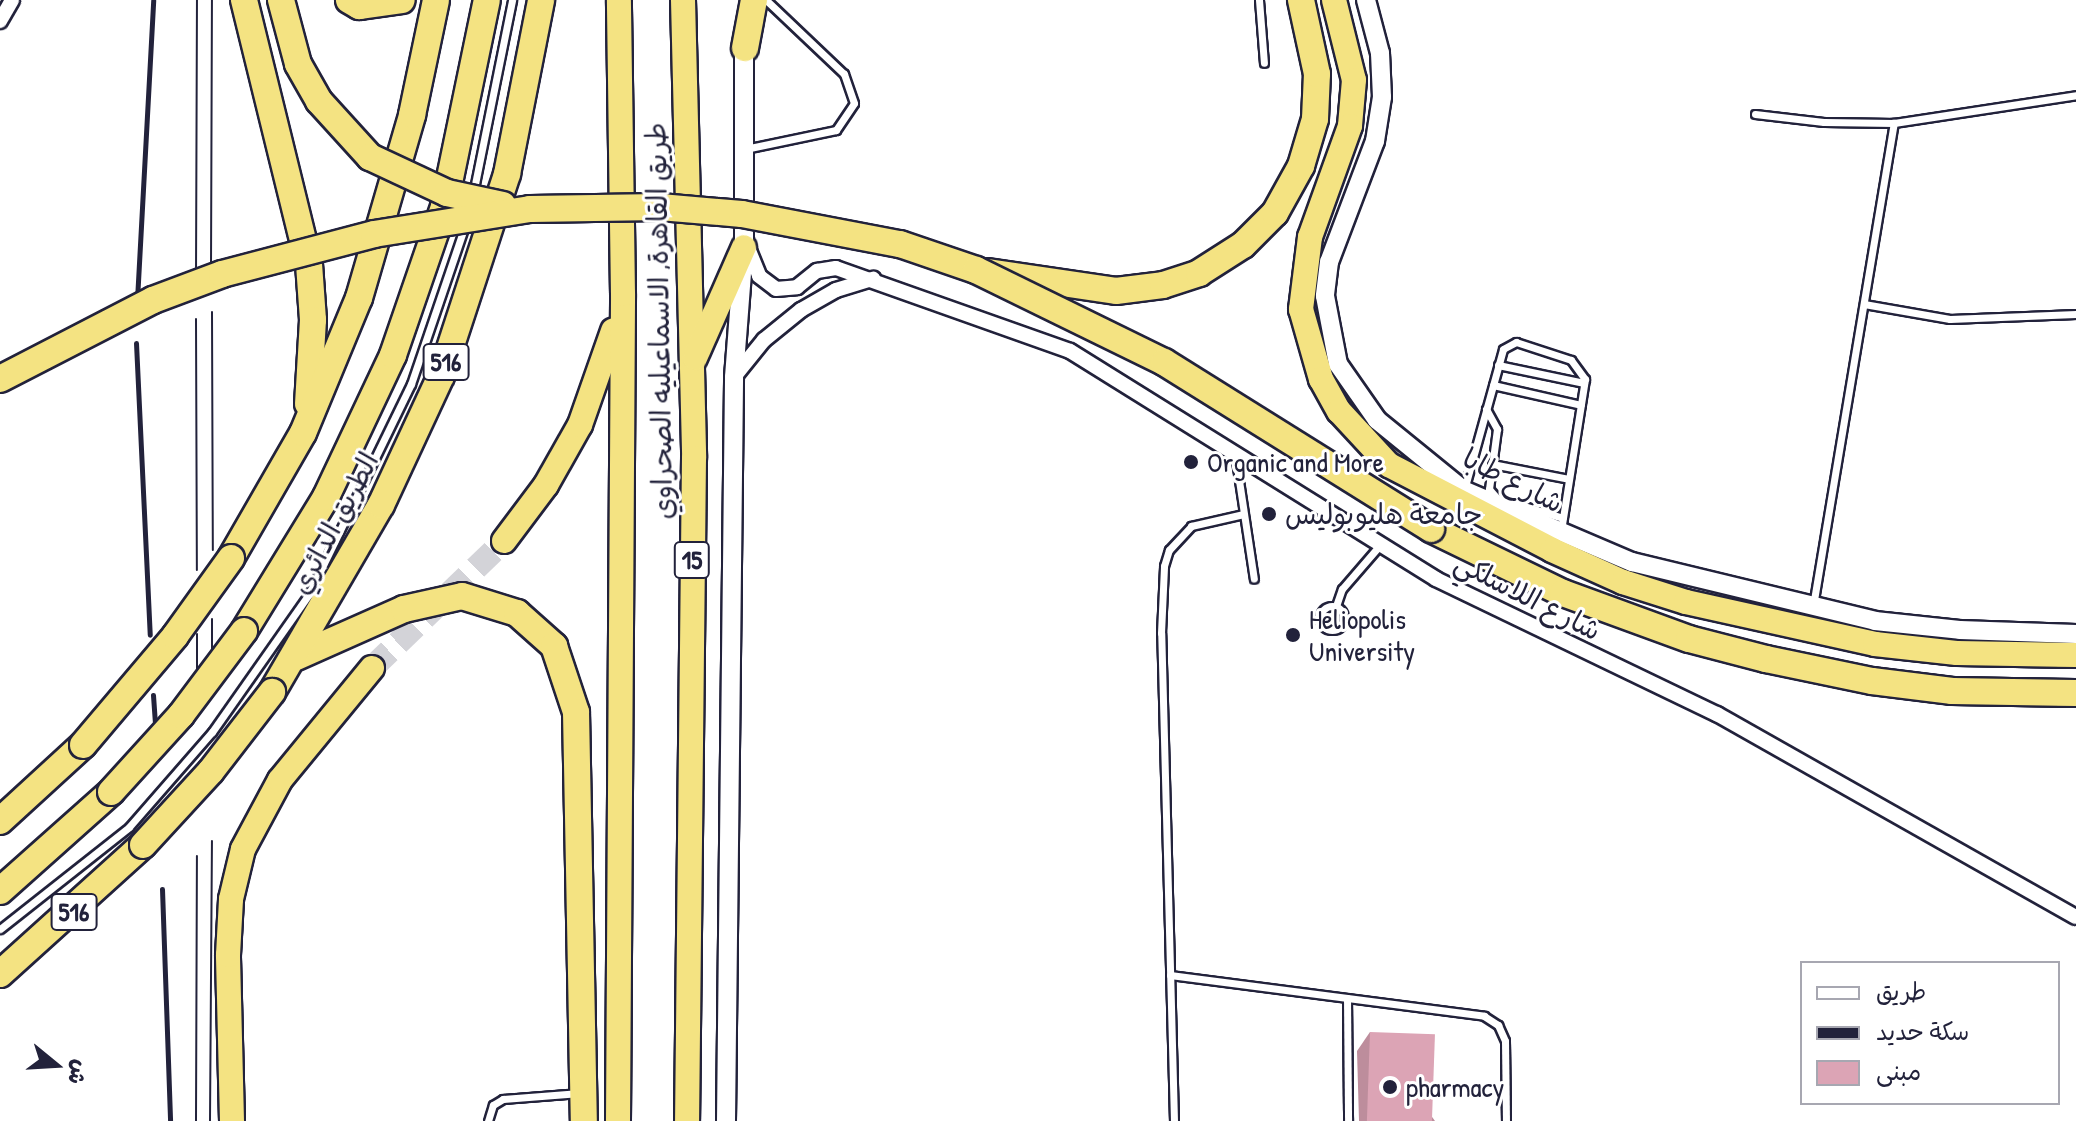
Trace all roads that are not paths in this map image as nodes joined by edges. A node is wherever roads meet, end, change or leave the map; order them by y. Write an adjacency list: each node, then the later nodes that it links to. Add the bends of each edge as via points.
1 (12, 0): 19 (street)
2 (244, 0): 41 (highway, via 309,264 312,363)
3 (281, 0): 26 (highway, bridge, via 305,76 319,101 370,157 447,193)
4 (349, 0): 5 (highway, via 359,6)
5 (402, 0)
6 (436, 0): 41 (highway, via 412,115 359,298)
7 (487, 0): 60 (highway, الطريق الدائري / 516, bridge, via 444,207 393,355 326,497 244,631 181,715 111,792)
8 (512, 0): 62 (lane, via 489,136 452,273 411,384 309,594 212,732 129,827)
9 (541, 0): 56 (highway, الطريق الدائري / 516, via 507,174 466,310 413,442)
10 (619, 0): 30 (highway, طريق القاهرة, الاسماعيليه الصحراوي)
11 (683, 0): 33 (highway, طريق القاهرة, الاسماعيليه الصحراوي / 15)
12 (742, 0): 20 (street)
13 (754, 0): 20 (highway)
14 (766, 0): 25 (lane, via 844,74 854,103 836,130)
15 (1259, 0): 21 (lane)
16 (1301, 0): 28 (highway, via 1317,74 1315,119 1301,166 1275,213 1243,245 1199,273 1163,285 1116,291)
17 (1334, 0): 50 (highway, via 1354,80 1350,126 1303,271 1301,309 1321,379 1339,411 1389,465 1477,514)
18 (1366, 0): 45 (street, شارع طابا, via 1380,53 1382,97 1375,141 1329,262 1328,331 1355,394 1377,420)
19 (0, 21)
20 (745, 48): 25 (street)
21 (1264, 63)
22 (2076, 95): 24 (lane)
23 (1755, 114): 24 (lane)
24 (1894, 123): 31 (lane)
25 (745, 149): 27 (street)
26 (530, 209): 28 (highway, bridge, via 660,207 742,214 900,244); 36 (highway, bridge, via 374,234 222,274 85,331)
27 (744, 242): 29 (street, شارع اللاسلكي, via 759,276 776,289 797,287 826,268); 33 (highway); 35 (street)
28 (976, 270): 58 (highway, bridge, via 1164,362 1431,529 1587,602 1689,639 1872,681 1952,691)
29 (874, 279): 35 (street, via 836,290 801,310 764,340); 42 (street, شارع اللاسلكي, via 1070,351)
30 (623, 294): 48 (highway, via 606,361 580,425 546,485); 70 (highway, طريق القاهرة, الاسماعيليه الصحراوي)
31 (1864, 304): 32 (lane, via 1950,319); 53 (lane)
32 (2076, 314)
33 (692, 364): 71 (highway, طريق القاهرة, الاسماعيليه الصحراوي / 15)
34 (1498, 365): 37 (lane); 37 (lane, via 1503,349 1516,342 1571,360 1581,369); 38 (lane)
35 (734, 377): 72 (street)
36 (0, 379)
37 (1584, 383): 39 (lane)
38 (1493, 385): 39 (lane); 40 (lane)
39 (1581, 405): 44 (lane)
40 (1486, 409): 43 (lane, via 1497,429); 45 (lane)
41 (303, 433): 59 (highway, bridge, via 231,558 175,636 83,745)
42 (1234, 450): 46 (lane); 49 (street, شارع اللاسلكي)
43 (1492, 464): 44 (lane); 47 (lane, via 1493,496)
44 (1569, 479): 47 (lane)
45 (1463, 490): 47 (street, شارع طابا)
46 (1244, 514): 51 (lane); 64 (lane, via 1191,526 1174,543 1164,566)
47 (1561, 527): 50 (street, شارع طابا)
48 (504, 541)
49 (1380, 545): 52 (lane, via 1342,589); 61 (street, شارع اللاسلكي, via 1494,611 1717,714)
50 (1628, 572): 53 (street, شارع طابا); 55 (highway, via 1686,602 1875,644 1957,653)
51 (1254, 579)
52 (1336, 606)
53 (1813, 609): 54 (street, شارع طابا, via 1960,630)
54 (2076, 634)
55 (2076, 655)
56 (296, 657): 63 (highway, الطريق الدائري / 516, bridge, via 211,771 143,845); 66 (highway, via 404,609 462,596 517,613 554,646 576,712)
57 (372, 668): 67 (highway, via 280,780 248,836 231,899)
58 (2076, 693)
59 (0, 821)
60 (0, 891)
61 (2076, 917)
62 (0, 929)
63 (0, 974)
64 (1170, 975): 65 (lane); 73 (lane)
65 (1347, 998): 74 (lane); 75 (lane, via 1491,1020 1505,1041)
66 (582, 1092): 68 (lane, via 503,1099 493,1105); 69 (highway)
67 (232, 1121)
68 (488, 1121)
69 (584, 1121)
70 (618, 1121)
71 (687, 1121)
72 (726, 1121)
73 (1174, 1121)
74 (1348, 1121)
75 (1506, 1121)

